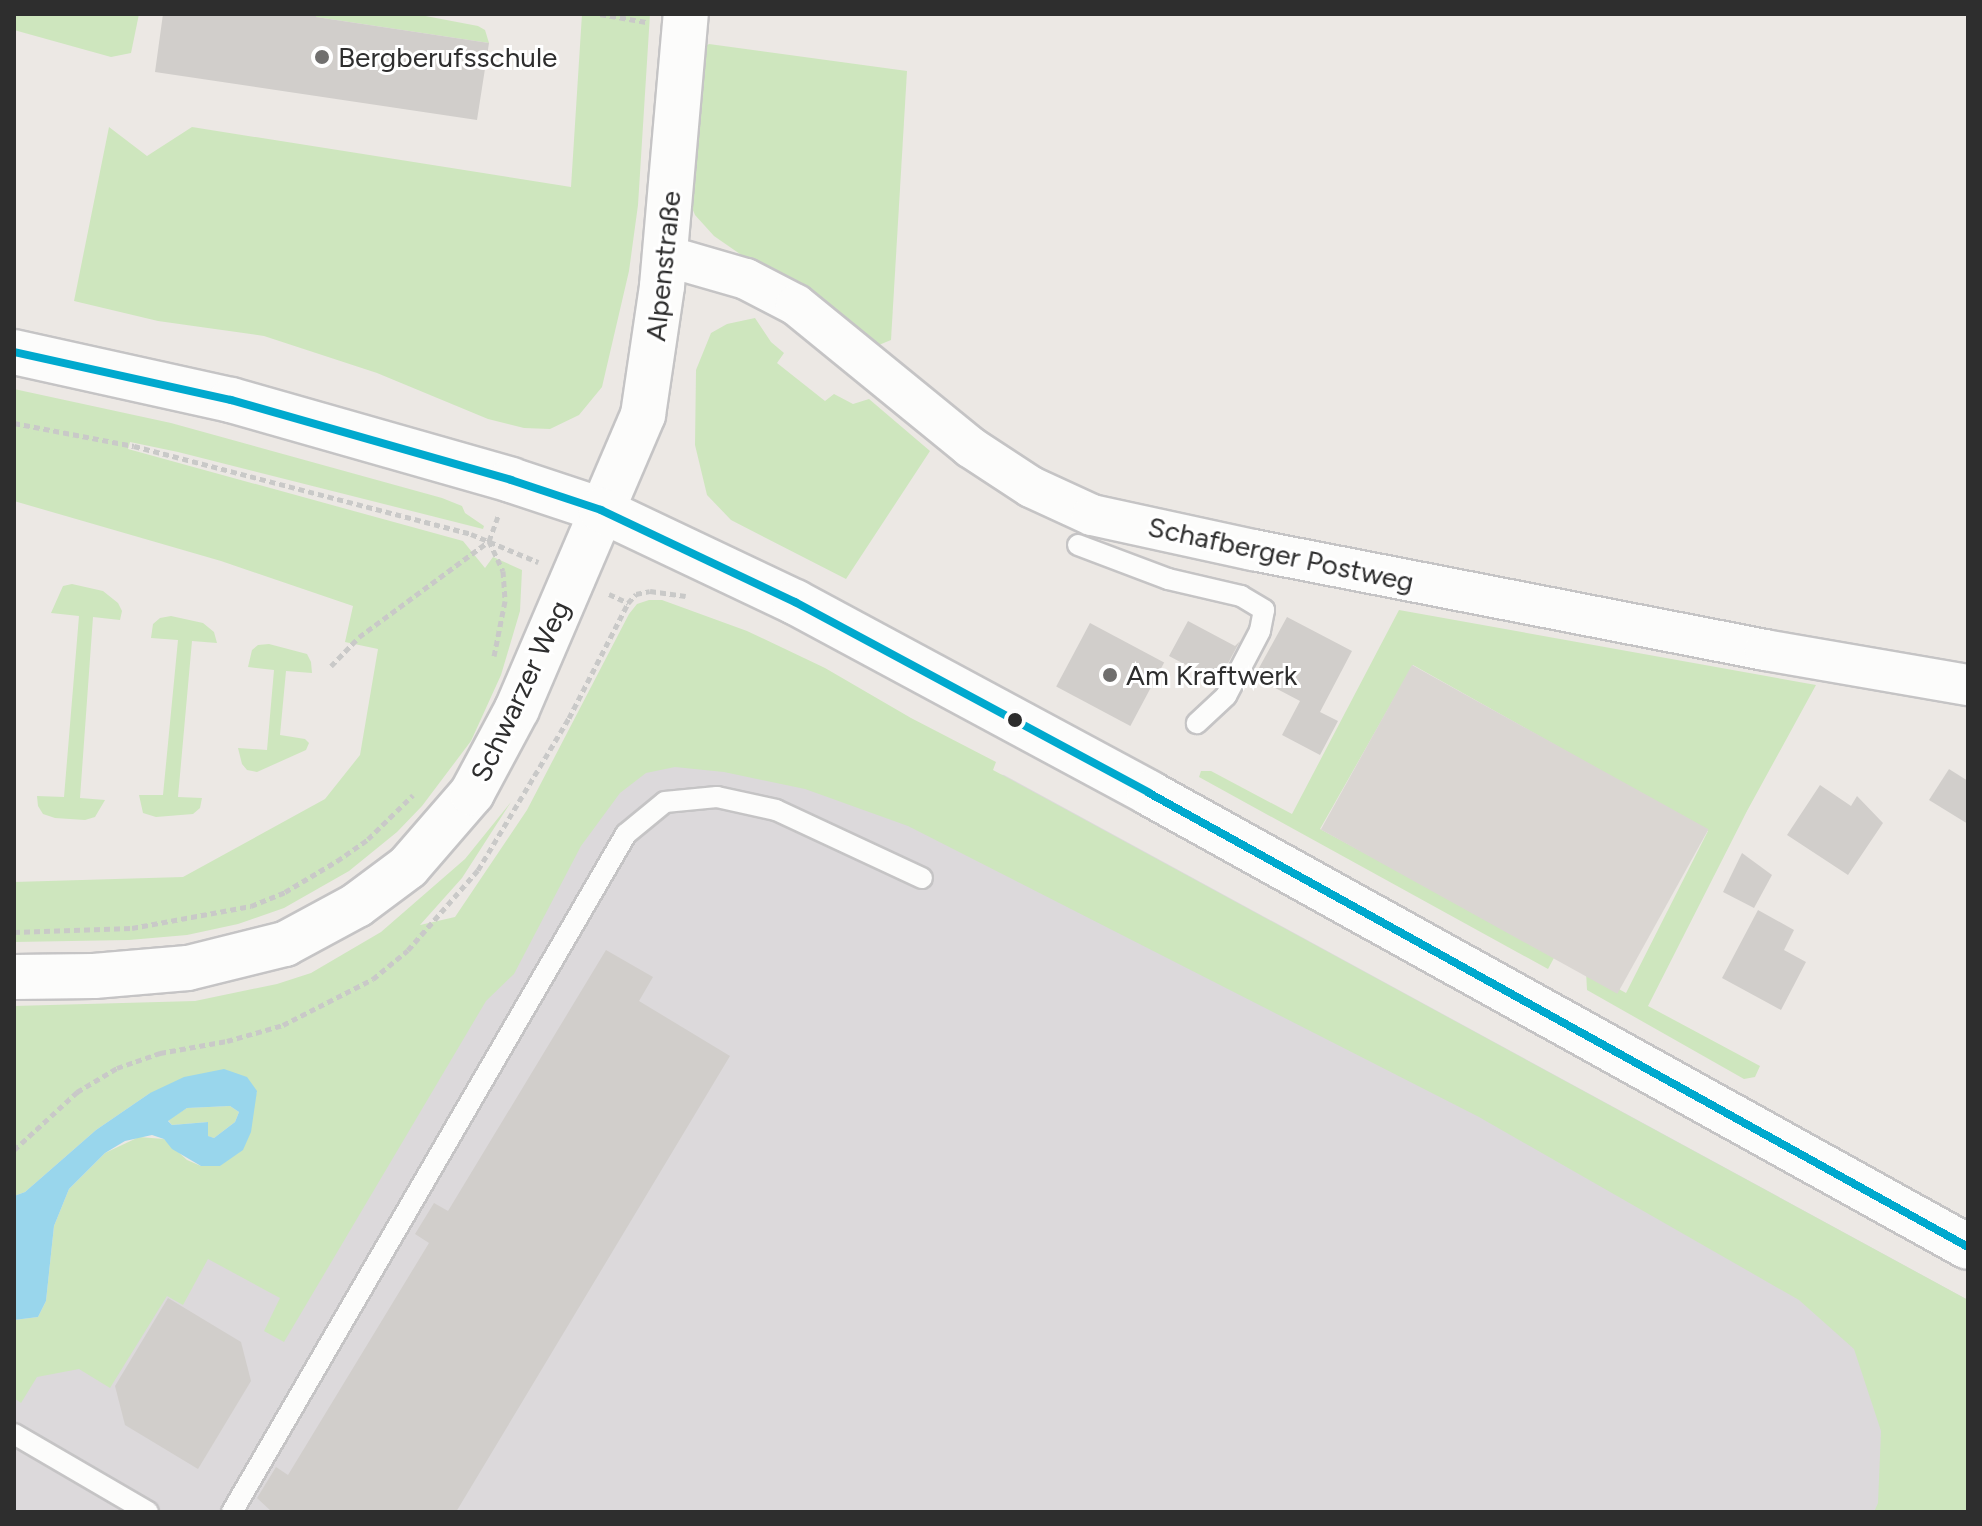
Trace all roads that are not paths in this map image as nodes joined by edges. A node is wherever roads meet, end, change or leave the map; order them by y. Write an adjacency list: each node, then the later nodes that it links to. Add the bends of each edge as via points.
1 (686, 14): 2 (main road, Alpenstraße)
2 (663, 255): 4 (main road, Alpenstraße, via 643,415); 6 (street, Schafberger Postweg, via 746,279 796,305 970,447 1031,487 1092,515 1268,554)
3 (14, 352): 4 (main road, via 231,400)
4 (601, 510): 9 (main road, Schwarzer Weg, via 517,709 472,793 408,867 357,905 285,944 188,968); 10 (main road, via 795,602)
5 (1078, 545): 7 (lane, via 1168,579 1241,596 1264,610 1260,631 1226,696)
6 (1968, 685)
7 (1197, 723)
8 (922, 878): 13 (lane, via 776,810 717,797 665,802 626,834)
9 (14, 977)
10 (1968, 1247)
11 (14, 1434): 12 (lane)
12 (148, 1512)
13 (232, 1512)

